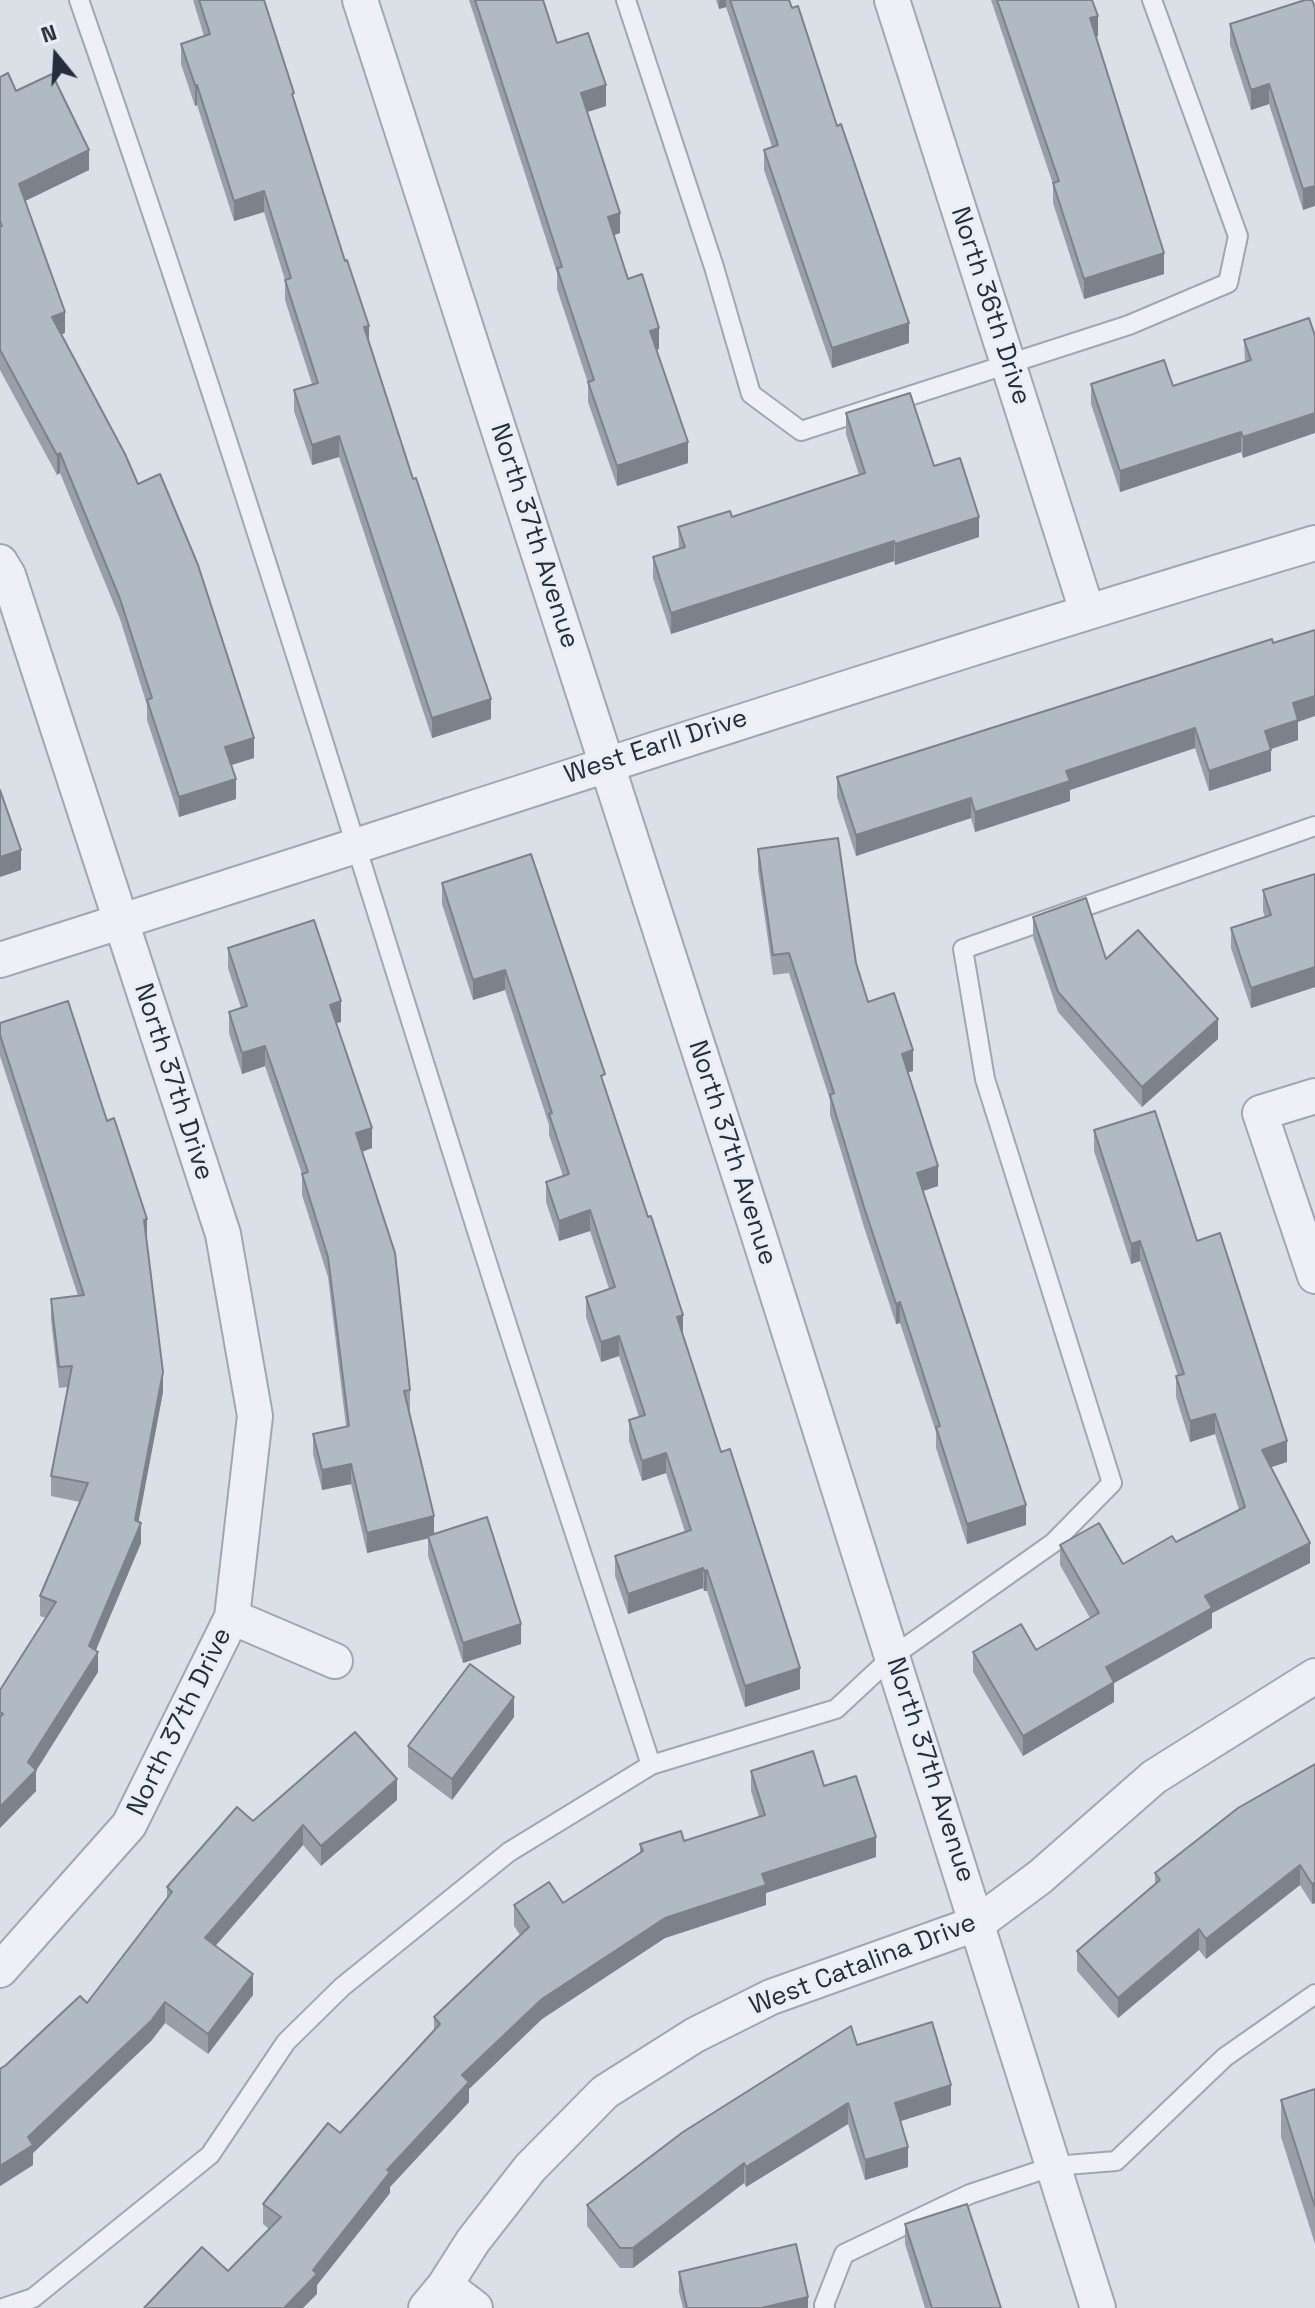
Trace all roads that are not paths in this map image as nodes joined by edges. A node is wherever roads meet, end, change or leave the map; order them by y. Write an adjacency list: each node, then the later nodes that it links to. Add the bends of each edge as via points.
1 (79, 0): 12 (lane, via 205,369)
2 (360, 0): 10 (street, North 37th Avenue)
3 (626, 0): 6 (lane, via 751,394 801,431)
4 (892, 0): 6 (street, North 36th Drive)
5 (1152, 0): 6 (lane, via 1238,236 1228,283 1129,325)
6 (1009, 365): 9 (street, North 36th Drive)
7 (1315, 543): 9 (street, West Earll Drive)
8 (0, 562): 13 (street, North 37th Drive)
9 (1087, 611): 10 (street, West Earll Drive)
10 (608, 763): 12 (street, West Earll Drive); 18 (street, North 37th Avenue)
11 (1315, 826): 18 (lane, via 963,949 985,1079 1112,1483 1053,1543)
12 (357, 845): 13 (street, West Earll Drive); 21 (lane)
13 (121, 921): 14 (street, West Earll Drive); 17 (street, North 37th Drive, via 223,1234 255,1416)
14 (0, 960)
15 (1315, 1096): 16 (street, via 1260,1113)
16 (1315, 1276)
17 (232, 1617): 19 (street, North 37th Drive); 23 (street, North 37th Drive, via 129,1825)
18 (893, 1656): 21 (lane, via 836,1709); 22 (street, North 37th Avenue)
19 (335, 1661)
20 (1315, 1676): 22 (street, West Catalina Drive, via 1154,1777 1040,1877)
21 (651, 1765): 27 (lane, via 509,1852 342,1987 286,2042 210,2155 33,2298)
22 (978, 1923): 25 (street, North 37th Avenue); 26 (street, West Catalina Drive, via 771,1997 695,2035 605,2092 530,2168)
23 (0, 1970)
24 (1315, 1994): 25 (lane, via 1225,2057 1116,2161)
25 (1054, 2166): 29 (lane, via 970,2194 844,2254); 30 (street, North 37th Avenue)
26 (435, 2297): 28 (street, West Catalina Drive)
27 (3, 2308)
28 (475, 2308)
29 (825, 2308)
30 (1098, 2308)

